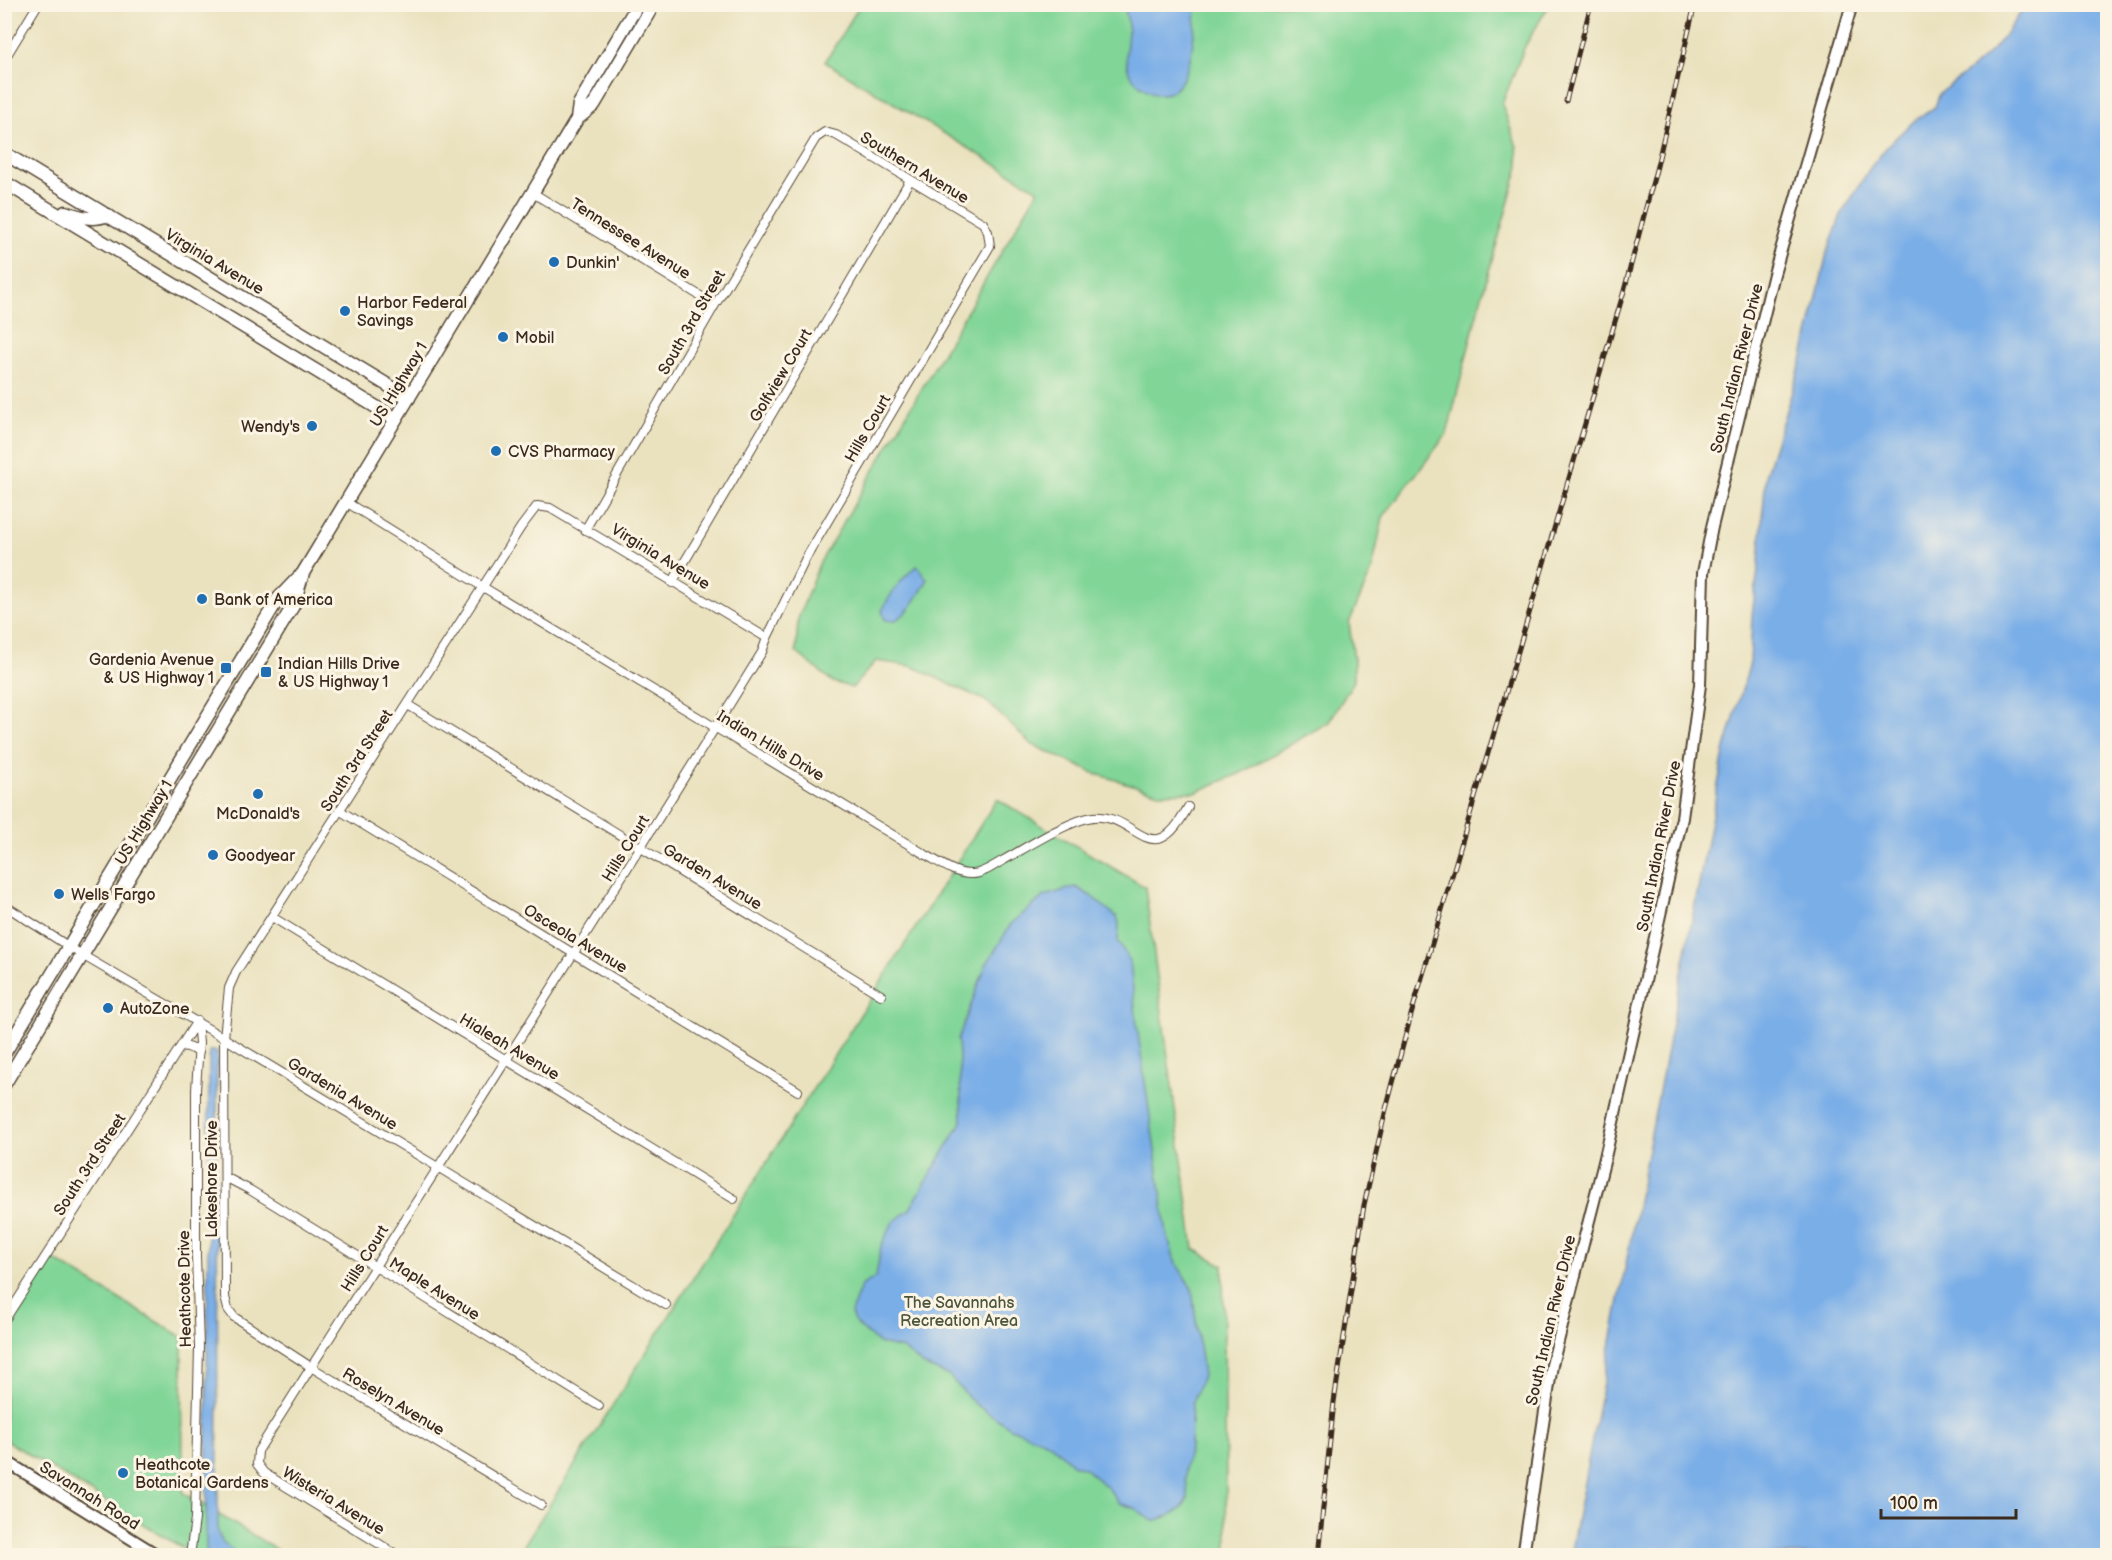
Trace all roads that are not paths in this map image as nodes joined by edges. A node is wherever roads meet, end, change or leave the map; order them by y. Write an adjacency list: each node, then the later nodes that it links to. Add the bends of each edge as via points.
1 (38, 4): 5 (street)
2 (638, 4): 6 (main road, US Highway 1, via 579,104)
3 (654, 4): 6 (main road, US Highway 1, via 594,105)
4 (1852, 4): 63 (main road, South Indian River Drive, via 1774,274 1712,527 1703,573 1700,685 1682,818 1604,1162 1552,1365)
5 (4, 60)
6 (577, 119): 11 (main road, US Highway 1)
7 (825, 132): 9 (street, Southern Avenue); 15 (street, South 3rd Street, via 816,138)
8 (4, 153): 13 (main road, Virginia Avenue)
9 (910, 180): 14 (street, Southern Avenue, via 983,223); 22 (street, Golfview Court)
10 (4, 182): 12 (main road)
11 (533, 193): 15 (street, Tennessee Avenue); 16 (main road, US Highway 1)
12 (49, 208): 13 (main road, via 85,218); 17 (main road)
13 (108, 215): 16 (main road, Virginia Avenue)
14 (988, 232): 24 (street, Hills Court, via 990,246 807,558)
15 (716, 305): 20 (street, South 3rd Street)
16 (409, 398): 17 (main road, US Highway 1)
17 (396, 419): 18 (main road, US Highway 1)
18 (346, 502): 21 (main road, US Highway 1); 23 (street, Indian Hills Drive)
19 (537, 506): 20 (street, Virginia Avenue, via 550,508); 23 (street, South 3rd Street)
20 (585, 530): 22 (street, Virginia Avenue)
21 (303, 573): 27 (main road, US Highway 1, via 278,599); 28 (main road, US Highway 1, via 293,606)
22 (672, 583): 24 (street, Virginia Avenue)
23 (483, 587): 25 (street, South 3rd Street); 26 (street, Indian Hills Drive)
24 (767, 638): 26 (street, Hills Court)
25 (408, 705): 31 (street, South 3rd Street); 33 (street, Garden Avenue)
26 (715, 727): 30 (street, Indian Hills Drive, via 960,872 973,874 987,869 1065,827 1094,817 1112,820 1149,840 1161,838 1173,831); 33 (street, Hills Court)
27 (190, 745): 28 (main road); 29 (main road, US Highway 1)
28 (188, 779): 32 (main road, US Highway 1)
29 (168, 782): 32 (main road, via 172,793); 36 (main road, US Highway 1)
30 (1188, 807)
31 (339, 810): 35 (street, South 3rd Street); 37 (street, Osceola Avenue)
32 (169, 811): 38 (main road, US Highway 1)
33 (641, 848): 37 (street, Hills Court); 39 (street, Garden Avenue)
34 (4, 905): 36 (street, Gardenia Avenue)
35 (272, 917): 41 (street, South 3rd Street, via 229,988); 45 (street, Hialeah Avenue)
36 (70, 946): 38 (street, Gardenia Avenue); 44 (main road, US Highway 1)
37 (575, 953): 45 (street, Hills Court); 47 (street, Osceola Avenue)
38 (82, 955): 40 (street, Gardenia Avenue); 46 (main road, US Highway 1)
39 (881, 995)
40 (197, 1022): 41 (street, Gardenia Avenue); 42 (street, South 3rd Street); 43 (street, Heathcote Drive)
41 (224, 1038): 48 (street, Gardenia Avenue); 49 (street, Lakeshore Drive)
42 (181, 1046): 43 (street); 54 (street, South 3rd Street)
43 (199, 1052): 61 (street, Heathcote Drive, via 199,1347 195,1519)
44 (4, 1054)
45 (506, 1060): 48 (street, Hills Court); 50 (street, Hialeah Avenue)
46 (4, 1085)
47 (798, 1091)
48 (437, 1166): 51 (street, Hills Court); 52 (street, Gardenia Avenue)
49 (225, 1177): 51 (street, Maple Avenue); 53 (street, Lakeshore Drive, via 225,1298)
50 (734, 1199)
51 (374, 1266): 55 (street, Hills Court); 56 (street, Maple Avenue)
52 (666, 1305)
53 (234, 1317): 55 (street, Roselyn Avenue)
54 (4, 1321)
55 (311, 1367): 58 (street, Hills Court, via 258,1451); 59 (street, Roselyn Avenue)
56 (599, 1406)
57 (4, 1460): 60 (main road, Savannah Road)
58 (257, 1464): 62 (street, Wisteria Avenue, via 264,1473)
59 (541, 1505)
60 (159, 1556)
61 (190, 1556)
62 (399, 1556)
63 (1522, 1556)

